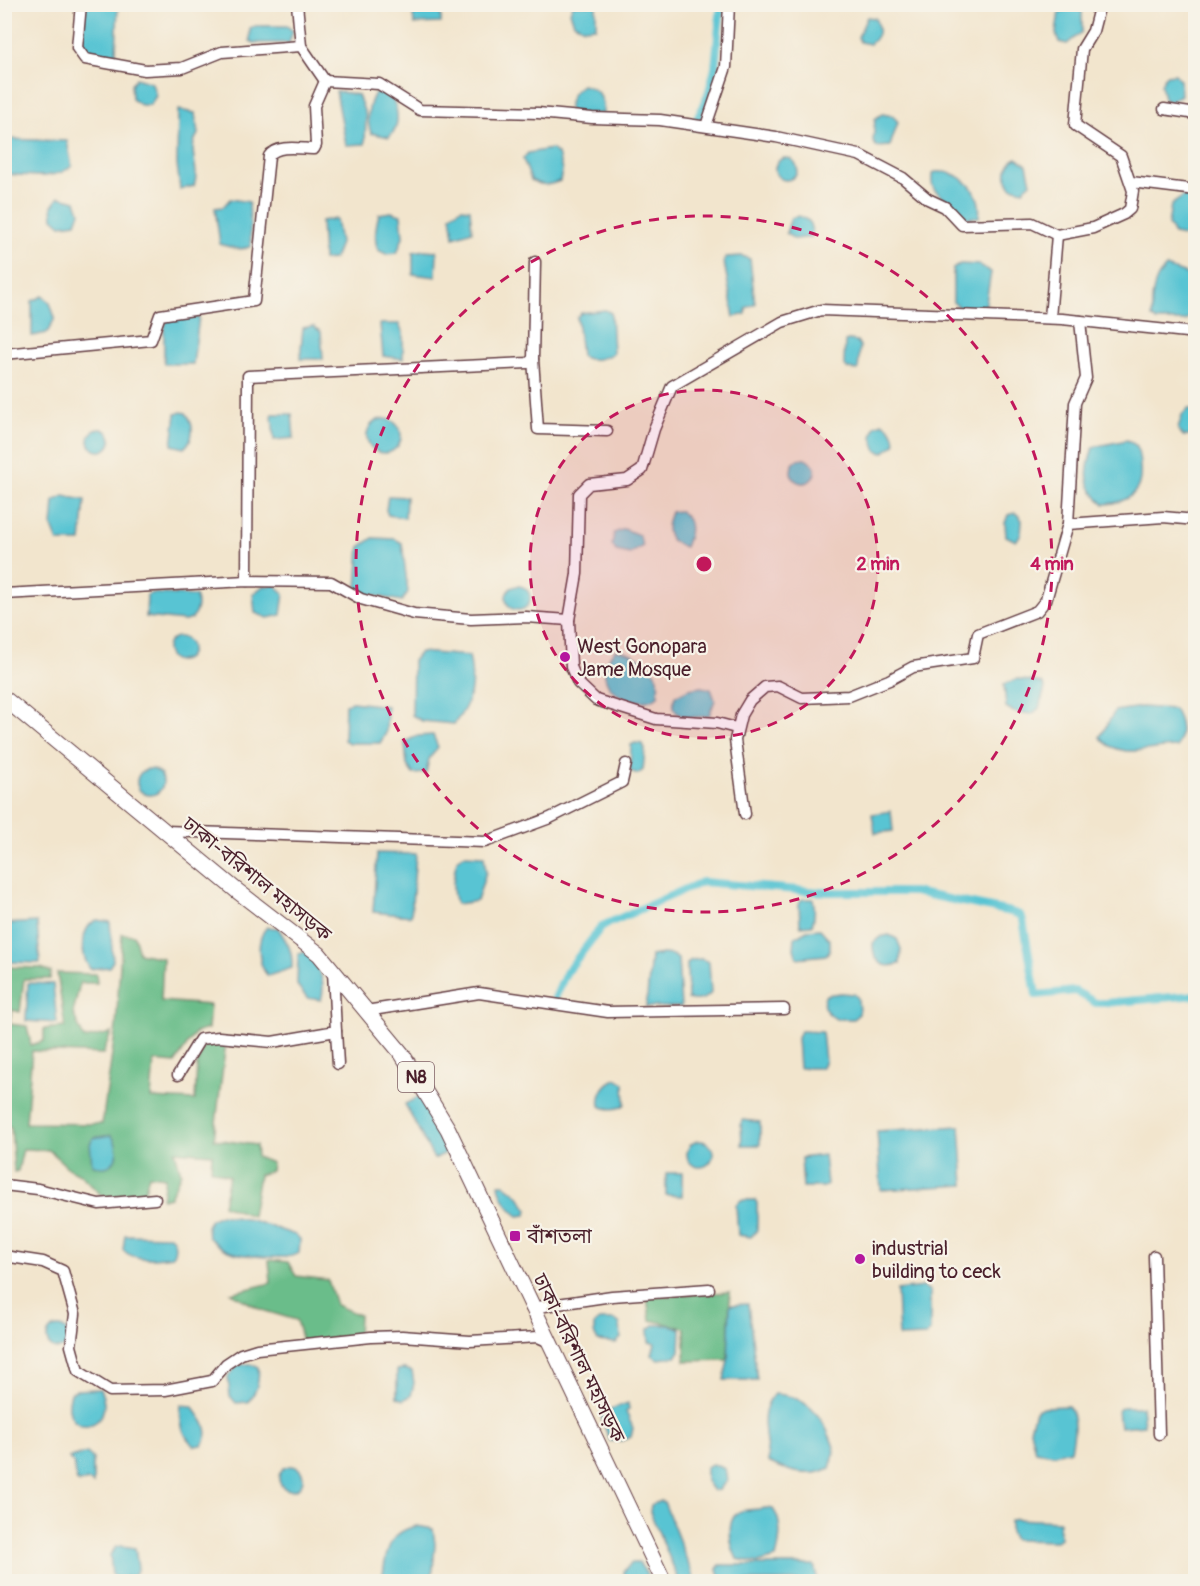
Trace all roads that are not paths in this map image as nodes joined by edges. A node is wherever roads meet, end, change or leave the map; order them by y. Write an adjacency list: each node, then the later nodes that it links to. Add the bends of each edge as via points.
1 (81, 4): 5 (street, via 77,48 85,59 101,63 146,70 182,68 222,52)
2 (297, 4): 5 (street)
3 (729, 4): 9 (street, via 726,67)
4 (1100, 4): 10 (street, via 1093,31 1082,49 1075,125 1121,156)
5 (302, 46): 6 (street)
6 (325, 81): 9 (street, via 379,84 420,110 538,112); 17 (street, via 315,106 314,149 280,149 269,156 254,301 160,315 151,340)
7 (1164, 109): 8 (street)
8 (1196, 114)
9 (706, 126): 12 (street, via 859,155 903,178 928,199 945,207 962,225 1032,223)
10 (1131, 182): 11 (street); 12 (street, via 1132,201 1124,214 1092,228)
11 (1196, 190)
12 (1057, 235): 14 (street)
13 (535, 262): 18 (street)
14 (1050, 318): 15 (street); 24 (street, via 821,310 782,322 696,370 672,386 642,470 627,480 589,484 579,494 577,574)
15 (1080, 321): 16 (street); 21 (street, via 1086,378 1075,403)
16 (1196, 333)
17 (4, 354)
18 (533, 358): 19 (street, via 538,429); 22 (street, via 521,364 248,376)
19 (607, 431)
20 (1196, 520): 21 (street, via 1163,518)
21 (1068, 524): 26 (street, via 1046,600 1037,610 978,634 973,658 913,667 849,696 802,698 771,686 750,700)
22 (247, 580): 23 (street); 24 (street, via 332,582 361,599 414,614)
23 (4, 594)
24 (569, 620): 26 (street, via 571,667 578,683 596,700 656,719)
25 (4, 698): 29 (highway, ঢাকা-বরিশাল মহাসড়ক / N8)
26 (736, 728): 28 (street)
27 (626, 765): 29 (street, via 622,782 550,818 485,842)
28 (744, 814)
29 (165, 831): 30 (highway, ঢাকা-বরিশাল মহাসড়ক / N8, via 319,954)
30 (331, 968): 32 (highway, ঢাকা-বরিশাল মহাসড়ক / N8); 33 (street)
31 (784, 1009): 32 (street, via 608,1012 479,993)
32 (366, 1011): 41 (highway, ঢাকা-বরিশাল মহাসড়ক / N8, via 402,1054 448,1129)
33 (336, 1031): 34 (street); 35 (street, via 272,1042 200,1039)
34 (338, 1064)
35 (178, 1075)
36 (4, 1185): 37 (street, via 99,1204)
37 (155, 1199)
38 (4, 1256): 42 (street, via 43,1262 63,1271 75,1314 71,1346 78,1371 110,1391 165,1390 212,1381 241,1354 300,1343 402,1336 470,1341 538,1337)
39 (1154, 1256): 43 (street)
40 (709, 1289): 41 (street, via 612,1296)
41 (531, 1308): 42 (highway, ঢাকা-বরিশাল মহাসড়ক / N8)
42 (547, 1341): 44 (highway, ঢাকা-বরিশাল মহাসড়ক / N8)
43 (1159, 1434)
44 (664, 1581)

